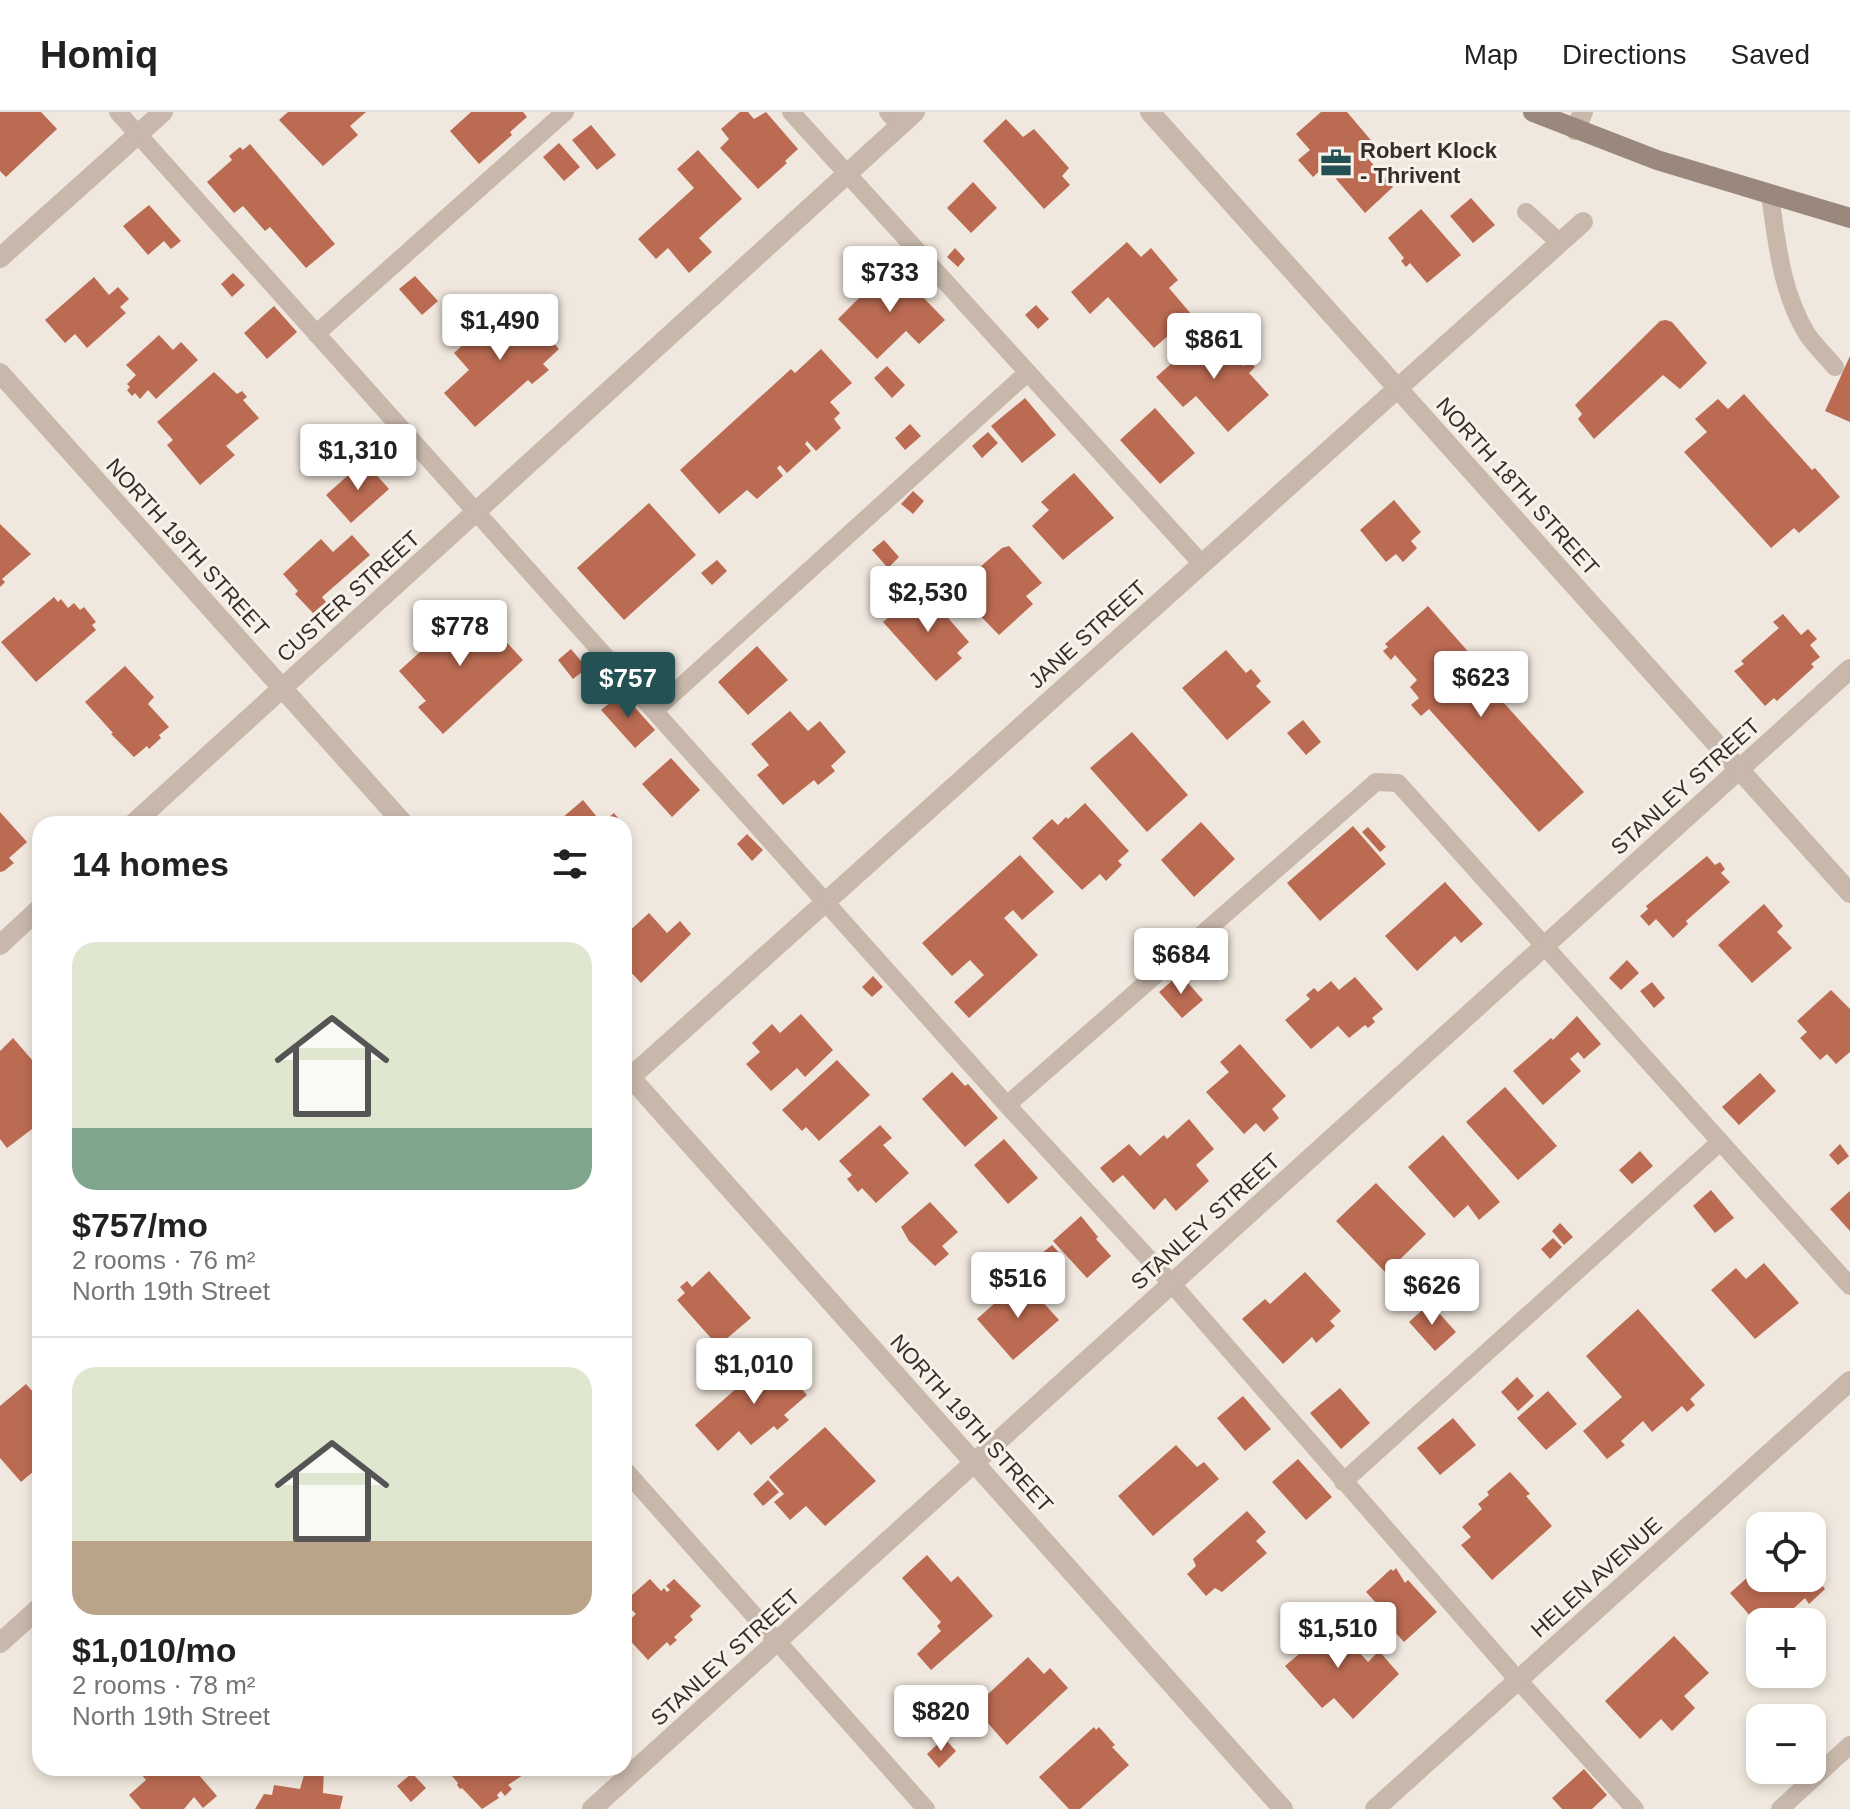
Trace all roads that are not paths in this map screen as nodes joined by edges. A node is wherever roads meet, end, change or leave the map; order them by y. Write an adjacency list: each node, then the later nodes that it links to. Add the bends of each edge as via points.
1 (118, 112): 9 (lane)
2 (163, 112): 9 (street)
3 (565, 112): 17 (lane)
4 (791, 112): 10 (lane)
5 (1150, 112): 21 (street, NORTH 18TH STREET)
6 (1533, 112): 8 (main road)
7 (901, 117): 10 (street, CUSTER STREET)
8 (1579, 121): 11 (main road, via 1657,160)
9 (138, 134): 16 (street); 17 (lane)
10 (846, 174): 20 (lane); 22 (street, CUSTER STREET)
11 (1770, 195): 13 (main road); 18 (lane, via 1789,296 1808,335)
12 (1526, 212): 15 (lane)
13 (1850, 218)
14 (1583, 222): 15 (street, JANE STREET)
15 (1560, 243): 21 (street, JANE STREET)
16 (0, 258)
17 (316, 334): 22 (lane)
18 (1835, 367)
19 (0, 373): 25 (street, NORTH 19TH STREET)
20 (1027, 373): 23 (lane); 26 (lane)
21 (1398, 388): 23 (street, JANE STREET); 27 (street, NORTH 18TH STREET)
22 (475, 512): 25 (street, CUSTER STREET); 26 (lane)
23 (1202, 564): 31 (street, JANE STREET)
24 (1850, 669): 27 (street, STANLEY STREET)
25 (282, 688): 28 (street, CUSTER STREET); 29 (street, NORTH 19TH STREET)
26 (654, 711): 31 (lane)
27 (1740, 769): 30 (street, NORTH 18TH STREET); 34 (street, STANLEY STREET)
28 (142, 816)
29 (397, 816)
30 (1850, 893)
31 (825, 902): 35 (street, JANE STREET); 37 (lane)
32 (32, 915): 33 (street)
33 (0, 945)
34 (1545, 946): 37 (lane, via 1398,783 1376,782); 38 (lane); 39 (street, STANLEY STREET)
35 (632, 1072)
36 (632, 1084): 42 (street, NORTH 19TH STREET)
37 (1007, 1105): 39 (lane)
38 (1720, 1142): 40 (lane); 44 (lane)
39 (1172, 1284): 42 (street, STANLEY STREET); 44 (lane)
40 (1850, 1286)
41 (1850, 1381): 48 (street, HELEN AVENUE)
42 (975, 1462): 46 (street, STANLEY STREET); 54 (street, NORTH 19TH STREET)
43 (632, 1478): 46 (lane)
44 (1343, 1482): 48 (lane)
45 (32, 1614): 47 (street)
46 (777, 1641): 50 (street, STANLEY STREET); 53 (lane)
47 (0, 1643)
48 (1518, 1680): 55 (street, HELEN AVENUE); 56 (lane)
49 (1850, 1745): 57 (lane)
50 (632, 1773)
51 (628, 1776): 52 (street, STANLEY STREET)
52 (592, 1809)
53 (926, 1809)
54 (1283, 1809)
55 (1375, 1809)
56 (1635, 1809)
57 (1780, 1809)

